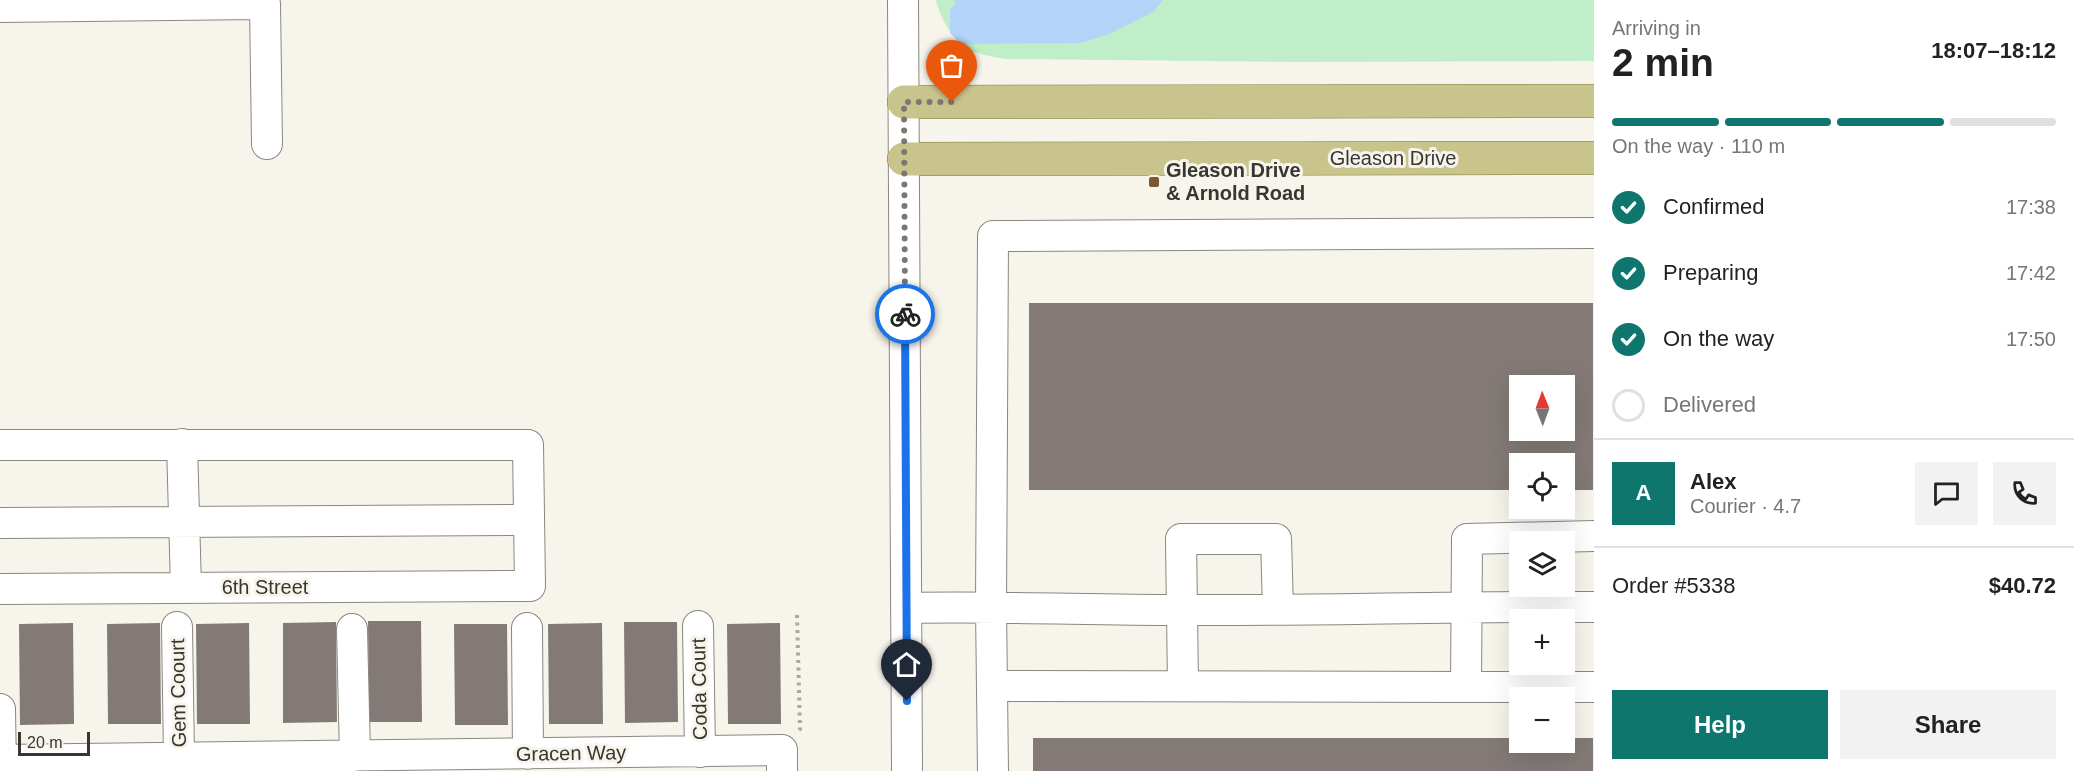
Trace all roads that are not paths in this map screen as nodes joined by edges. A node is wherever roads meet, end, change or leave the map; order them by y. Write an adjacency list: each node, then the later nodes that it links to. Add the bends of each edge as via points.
1 (903, 0): 4 (street)
2 (0, 7): 5 (street, via 265,4)
3 (1594, 101): 4 (main road)
4 (904, 102): 7 (street)
5 (267, 144)
6 (1594, 158): 7 (main road, Gleason Drive)
7 (904, 159): 20 (street)
8 (1594, 233): 18 (street, via 993,236)
9 (182, 444): 10 (street); 11 (street, via 528,446); 12 (street)
10 (0, 445)
11 (529, 520): 12 (street); 15 (street, 6th Street, via 530,586)
12 (184, 521): 13 (street); 15 (street)
13 (0, 523)
14 (1594, 536): 17 (street, via 1467,539)
15 (186, 588): 16 (street, 6th Street)
16 (0, 589)
17 (1466, 606): 19 (street); 21 (street); 29 (street)
18 (991, 607): 20 (street); 22 (street); 27 (street)
19 (1594, 607)
20 (906, 608): 42 (street)
21 (1278, 609): 22 (street); 22 (street, via 1276,539 1181,539)
22 (1181, 610): 28 (street)
23 (698, 626): 32 (street, Coda Court)
24 (177, 627): 34 (street, Gem Coourt)
25 (527, 628): 36 (street)
26 (352, 629): 33 (street)
27 (992, 686): 28 (street); 43 (street)
28 (1183, 686): 29 (street)
29 (1466, 687): 30 (street)
30 (1594, 687)
31 (0, 710): 35 (street)
32 (700, 752): 36 (street, Gracen Way); 37 (street, Gracen Way)
33 (355, 756): 38 (street, Gracen Way); 39 (street, Gracen Way)
34 (179, 758): 39 (street, Gracen Way); 40 (street, Gracen Way)
35 (0, 760): 40 (street, Gracen Way); 41 (street)
36 (536, 760): 38 (street, Gracen Way)
37 (782, 761)
38 (428, 763)
39 (280, 764)
40 (141, 765)
41 (0, 771)
42 (907, 771)
43 (993, 771)

